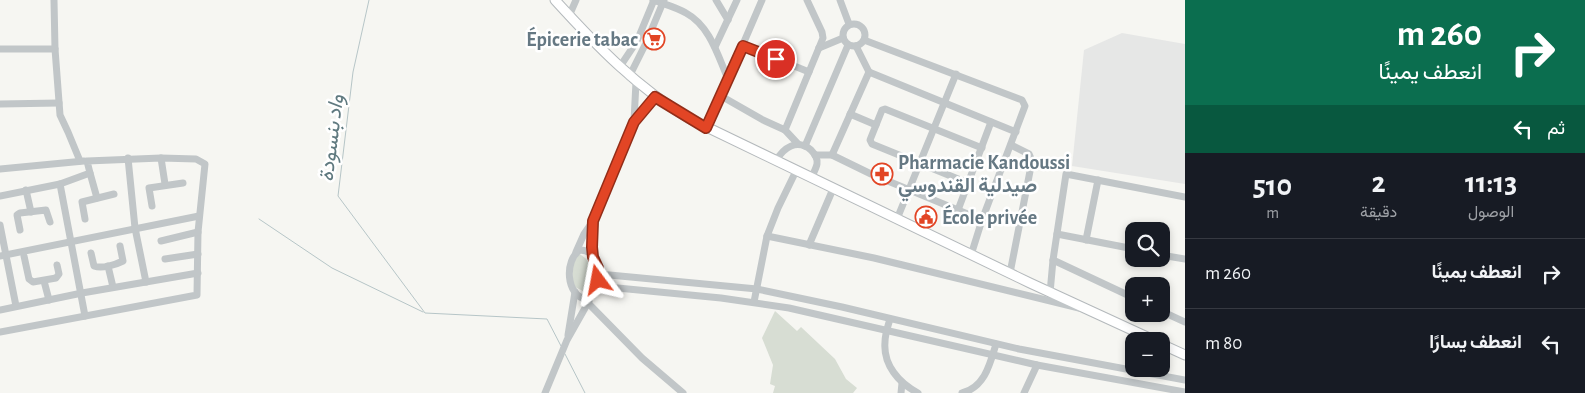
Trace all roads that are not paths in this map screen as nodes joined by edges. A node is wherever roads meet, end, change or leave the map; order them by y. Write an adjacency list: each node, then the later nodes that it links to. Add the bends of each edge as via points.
1 (54, 0): 20 (street)
2 (555, 0): 11 (main road)
3 (576, 0): 11 (street)
4 (654, 0): 10 (street); 22 (street, via 637,40)
5 (716, 0): 12 (street)
6 (737, 0): 12 (street)
7 (762, 0): 17 (street)
8 (807, 0): 19 (street, via 822,32)
9 (840, 0): 13 (street)
10 (663, 2): 18 (street, via 692,17); 27 (street)
11 (569, 16): 22 (main road)
12 (728, 20): 18 (street)
13 (849, 24): 14 (street, via 844,29); 15 (street, via 862,26)
14 (843, 38): 16 (street); 19 (street)
15 (864, 40): 16 (street); 25 (street)
16 (852, 45): 24 (street); 43 (street)
17 (743, 46): 23 (street); 26 (street)
18 (715, 47): 26 (street)
19 (819, 48): 23 (street)
20 (55, 49): 21 (street); 31 (street)
21 (0, 50)
22 (619, 68): 27 (main road)
23 (809, 72): 39 (street)
24 (869, 72): 30 (street); 33 (street)
25 (956, 74): 30 (street); 40 (street, via 1023,101 1025,106)
26 (728, 79): 28 (street)
27 (633, 80): 29 (main road); 34 (street)
28 (720, 96): 37 (street); 39 (street)
29 (655, 97): 34 (street); 37 (main road)
30 (943, 102): 35 (street); 38 (street)
31 (59, 103): 32 (street); 49 (street, via 61,119)
32 (0, 104)
33 (850, 114): 36 (street); 46 (street)
34 (634, 122): 75 (street)
35 (991, 122): 40 (street); 44 (street)
36 (876, 124): 38 (street, via 885,109); 51 (street, via 871,143)
37 (706, 128): 50 (main road)
38 (933, 129): 44 (street); 51 (street)
39 (785, 130): 41 (street)
40 (1016, 132): 42 (street)
41 (798, 144): 43 (street); 50 (street, via 785,150)
42 (1011, 145): 74 (street); 103 (street, via 1029,154 1032,161)
43 (806, 146): 45 (street)
44 (982, 148): 58 (street)
45 (815, 154): 46 (street); 55 (street, via 817,165)
46 (832, 155): 62 (street)
47 (128, 158): 48 (street); 49 (street); 78 (street)
48 (161, 158): 60 (street); 71 (street, via 196,159 204,164)
49 (84, 161): 52 (street); 54 (street)
50 (776, 161): 53 (main road)
51 (919, 163): 58 (street); 62 (street)
52 (0, 169)
53 (796, 171): 55 (main road); 82 (street)
54 (90, 174): 59 (street); 67 (street)
55 (811, 178): 61 (main road)
56 (1098, 180): 66 (street); 81 (street, via 1066,174); 83 (street)
57 (183, 183): 60 (street)
58 (968, 183): 69 (street)
59 (60, 184): 63 (street); 84 (street)
60 (165, 184): 68 (street, via 149,188)
61 (833, 189): 73 (main road); 86 (street)
62 (909, 189): 69 (street); 73 (street)
63 (26, 190): 65 (street); 70 (street)
64 (114, 194): 67 (street)
65 (0, 196)
66 (1185, 197)
67 (97, 198): 72 (street, via 82,202)
68 (152, 206)
69 (958, 210): 74 (street)
70 (31, 212): 76 (street, via 46,210); 79 (street, via 17,215)
71 (199, 216): 78 (street); 80 (street)
72 (85, 219)
73 (897, 219): 93 (main road)
74 (982, 220): 93 (street)
75 (593, 221): 89 (street); 96 (street)
76 (50, 222)
77 (0, 225): 92 (street)
78 (135, 228): 84 (street); 106 (street)
79 (20, 230)
80 (198, 232): 85 (street); 91 (street)
81 (1057, 234): 83 (street); 99 (street)
82 (767, 236): 86 (street); 109 (street)
83 (1086, 240): 88 (street)
84 (71, 241): 92 (street); 111 (street)
85 (161, 241)
86 (809, 245): 120 (street)
87 (120, 246): 101 (street, via 123,261)
88 (1125, 247)
89 (576, 252): 96 (street, via 585,250); 110 (street, via 569,271)
90 (91, 253): 101 (street, via 94,266)
91 (198, 254): 97 (street); 102 (street)
92 (3, 255): 118 (street)
93 (971, 255): 103 (main road)
94 (24, 256): 105 (street, via 29,280)
95 (1170, 256): 98 (street)
96 (593, 257): 104 (street)
97 (165, 259)
98 (1185, 259)
99 (1053, 260): 113 (street); 114 (street)
100 (57, 265): 105 (street, via 58,277)
101 (108, 266): 108 (street)
102 (198, 273): 106 (street); 122 (street, via 197,295)
103 (1010, 273): 113 (main road)
104 (599, 274): 107 (street); 109 (street)
105 (44, 281): 115 (street)
106 (146, 282): 108 (street)
107 (597, 286): 112 (street); 116 (street)
108 (114, 287): 111 (street)
109 (757, 289): 116 (street); 123 (street)
110 (575, 292): 112 (street, via 584,299); 128 (street)
111 (82, 293): 115 (street); 122 (street)
112 (593, 293): 117 (street)
113 (1050, 293): 120 (main road)
114 (1125, 294)
115 (48, 300): 118 (street)
116 (754, 302): 125 (street)
117 (588, 303): 128 (street); 138 (street, via 642,358)
118 (16, 306): 119 (street)
119 (0, 310)
120 (1087, 310): 127 (main road)
121 (1170, 315): 124 (street)
122 (85, 316): 126 (street)
123 (890, 319): 125 (street); 129 (street)
124 (1185, 322)
125 (887, 331): 131 (street); 135 (street, via 884,342 887,357)
126 (0, 332)
127 (1136, 332)
128 (567, 340): 137 (street)
129 (996, 344): 131 (street); 134 (street)
130 (1170, 348): 132 (main road)
131 (993, 355): 133 (street); 141 (street, via 981,381)
132 (1185, 355)
133 (1037, 365): 136 (street); 142 (street)
134 (1185, 380)
135 (902, 383): 139 (street); 140 (street)
136 (1185, 392)
137 (545, 393)
138 (683, 393)
139 (901, 393)
140 (918, 393)
141 (962, 393)
142 (1024, 393)

